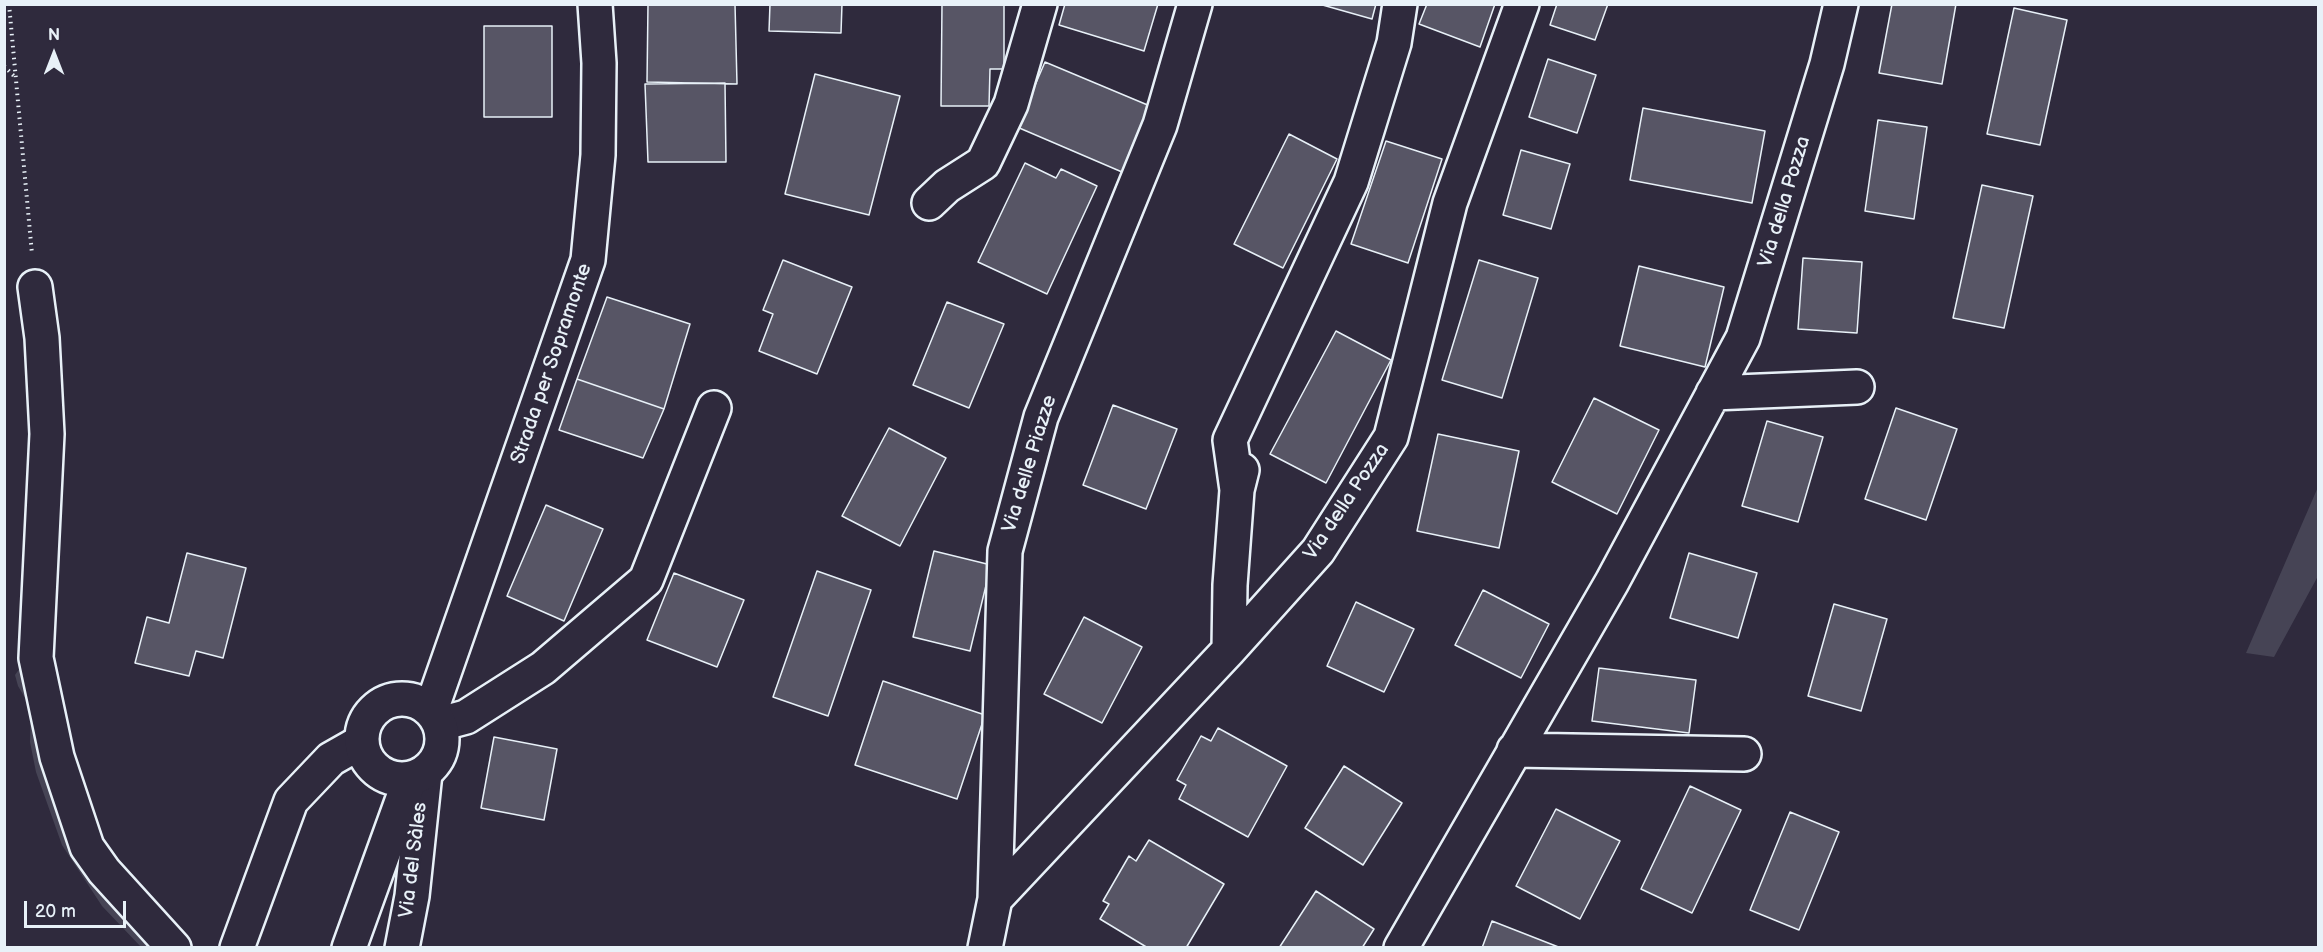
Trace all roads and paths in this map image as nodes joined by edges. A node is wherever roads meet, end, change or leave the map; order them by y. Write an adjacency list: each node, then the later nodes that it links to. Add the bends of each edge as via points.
1 (9, 4): 9 (path)
2 (595, 4): 18 (street, Strada per Sopramonte, via 598,155 588,260)
3 (1040, 4): 10 (street, via 1011,104 983,163)
4 (1195, 4): 23 (street, Via delle Piazze, via 1160,125 1041,417 1005,551)
5 (1400, 4): 16 (street, via 1394,43 1351,182 1230,440)
6 (1522, 4): 17 (street, Via della Pozza, via 1450,203 1390,437 1318,551)
7 (1842, 4): 14 (street, Via della Pozza, via 1743,338)
8 (4, 66): 9 (path)
9 (16, 78): 12 (path)
10 (929, 203)
11 (1340, 256): 16 (street, via 1249,445)
12 (35, 287): 24 (street, via 47,434 36,658 57,757 87,847)
13 (1857, 387): 14 (street)
14 (1713, 393): 20 (street, Via della Pozza, via 1612,582)
15 (714, 408): 18 (street, via 646,580 543,668 466,717)
16 (1237, 490): 17 (street)
17 (1229, 650): 23 (street, Via della Pozza)
18 (436, 717): 19 (street, via 415,700 395,699 376,707 364,723); 22 (street, via 443,742 437,760)
19 (361, 742): 22 (street, via 366,759 378,772 393,779); 25 (street, via 331,759 291,801)
20 (1514, 750): 21 (street); 29 (street, Via della Pozza)
21 (1744, 754)
22 (417, 776): 26 (street); 27 (street, Via del Sàles, via 412,896)
23 (995, 899): 28 (street, Via delle Piazze)
24 (174, 948)
25 (237, 948)
26 (349, 948)
27 (402, 948)
28 (985, 948)
29 (1401, 948)

